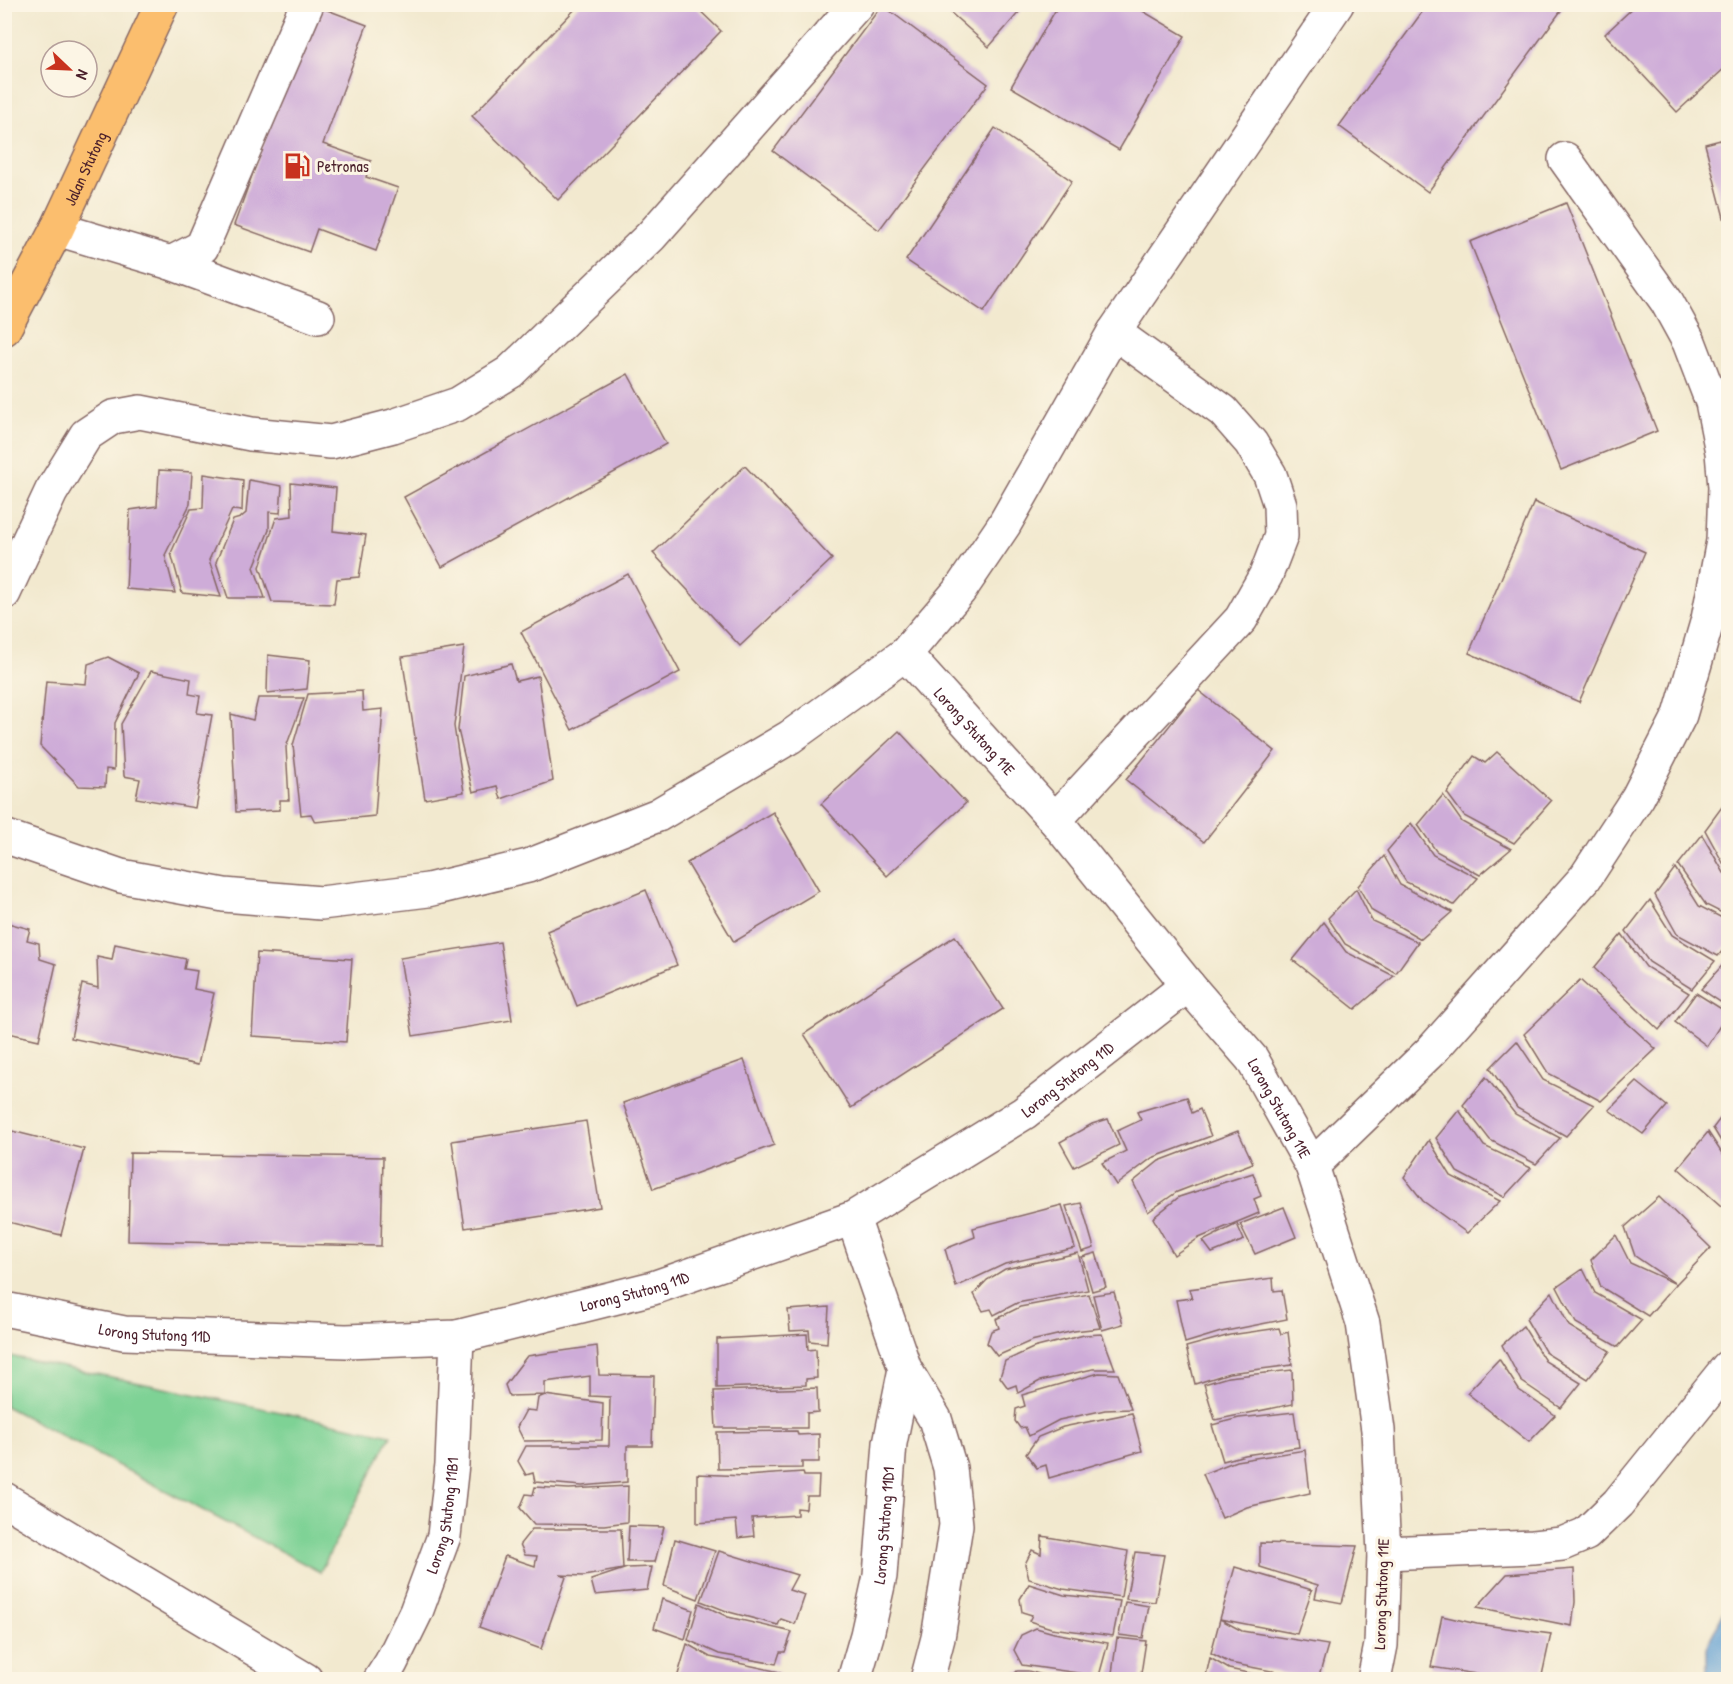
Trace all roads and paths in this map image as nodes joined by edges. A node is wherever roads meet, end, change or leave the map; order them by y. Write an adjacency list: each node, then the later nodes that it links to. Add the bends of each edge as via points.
1 (162, 4): 6 (main road, Jalan Stutong)
2 (307, 4): 7 (street, via 202,247)
3 (857, 4): 11 (street, via 651,236 510,372 458,404 331,442 252,434 140,412 113,417 86,435 68,464)
4 (1337, 4): 10 (street)
5 (1565, 159): 16 (street, via 1667,302 1689,342 1712,402 1725,487 1723,541 1708,619 1680,715 1638,797 1585,878 1432,1050)
6 (57, 229): 7 (street); 9 (main road, Jalan Stutong)
7 (171, 263): 8 (street)
8 (318, 317)
9 (4, 330)
10 (1114, 332): 12 (street, via 1004,525 960,590); 13 (street, via 1222,411 1251,443 1270,475 1280,505 1281,536 1266,575 1241,619)
11 (4, 593)
12 (904, 654): 13 (street, Lorong Stutong 11E); 14 (street, via 790,737 658,815 528,866 428,890 321,903 224,895 121,876)
13 (1055, 820): 15 (street, Lorong Stutong 11E)
14 (4, 836)
15 (1188, 985): 16 (street, Lorong Stutong 11E, via 1252,1059); 17 (street, Lorong Stutong 11D, via 1024,1113)
16 (1312, 1166): 23 (street, Lorong Stutong 11E, via 1363,1323 1378,1430)
17 (853, 1218): 19 (street, Lorong Stutong 11D, via 653,1288); 21 (street)
18 (4, 1309): 19 (street, Lorong Stutong 11D, via 124,1333 346,1341)
19 (456, 1337): 25 (street, Lorong Stutong 11B1, via 452,1464 444,1536 416,1612)
20 (1728, 1367): 23 (street, via 1618,1503 1586,1534 1562,1544 1533,1547)
21 (905, 1370): 26 (street, Lorong Stutong 11D1, via 890,1443 880,1576); 27 (street, via 935,1419 950,1468 956,1525 938,1638)
22 (4, 1499): 24 (street)
23 (1384, 1553): 28 (street, Lorong Stutong 11E, via 1381,1645)
24 (306, 1680)
25 (380, 1680)
26 (854, 1680)
27 (927, 1680)
28 (1374, 1680)

